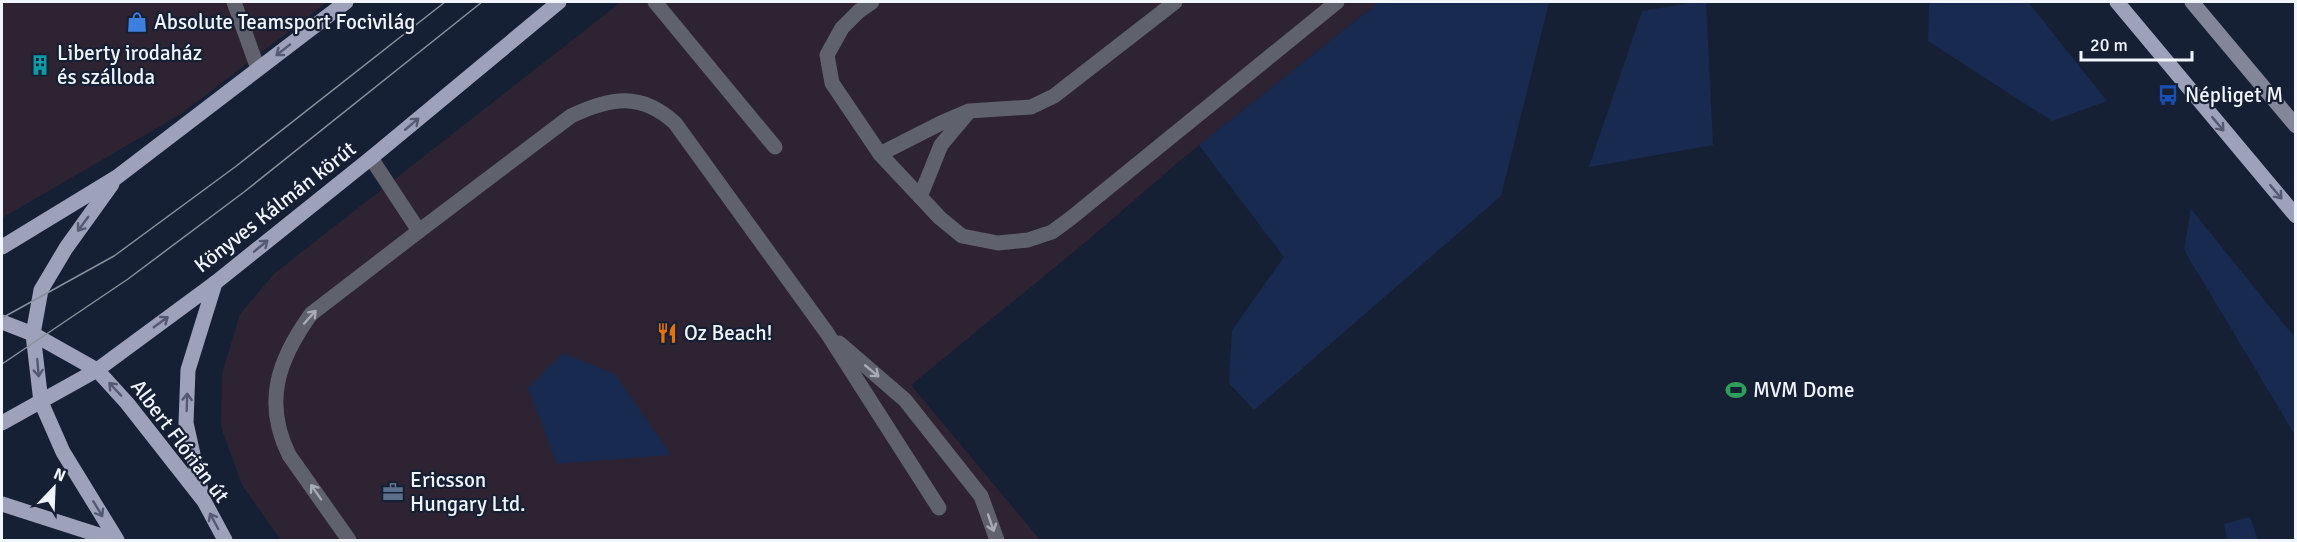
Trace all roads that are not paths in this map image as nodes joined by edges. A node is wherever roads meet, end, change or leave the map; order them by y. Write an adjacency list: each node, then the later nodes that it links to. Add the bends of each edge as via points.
1 (234, 2): 10 (lane)
2 (346, 2): 10 (main road, one-way to 10)
3 (559, 2): 15 (main road, Könyves Kálmán körút, one-way to 3)
4 (655, 2): 13 (lane)
5 (872, 2): 14 (lane, via 842,28 827,55 831,83)
6 (1175, 2): 11 (lane, via 1054,96 1031,107)
7 (1337, 2): 17 (lane, via 1052,232 1028,240 998,243 963,236)
8 (2117, 2): 18 (main road, one-way to 18)
9 (2192, 2): 12 (main road)
10 (258, 69): 16 (main road)
11 (969, 111): 14 (lane); 17 (lane, via 941,145)
12 (2295, 126)
13 (775, 147)
14 (880, 154): 17 (lane)
15 (371, 158): 19 (lane); 21 (main road, Könyves Kálmán körút, one-way to 15)
16 (117, 177): 20 (main road); 24 (main road, one-way to 24, via 41,290)
17 (920, 197)
18 (2295, 216)
19 (418, 231): 23 (lane, via 571,116 616,100 639,102 662,111 675,123); 33 (lane, one-way to 19, via 283,441 275,408 280,370 311,314)
20 (2, 247)
21 (215, 283): 25 (main road, Könyves Kálmán körút, one-way to 21); 28 (main road, one-way to 21, via 186,423 188,370)
22 (2, 322): 24 (main road, Albert Flórián út)
23 (827, 333): 30 (lane); 34 (lane, one-way to 34, via 905,400 981,496)
24 (33, 334): 25 (main road, Albert Flórián út); 26 (main road, one-way to 26)
25 (97, 370): 26 (main road, Könyves Kálmán körút); 28 (main road, Albert Flórián út, one-way to 25, via 128,403)
26 (41, 402): 27 (main road, Könyves Kálmán körút); 31 (main road, one-way to 31, via 63,452)
27 (2, 423)
28 (204, 501): 32 (main road, Albert Flórián út, one-way to 28)
29 (2, 504): 31 (main road)
30 (939, 508)
31 (116, 540)
32 (225, 540)
33 (349, 540)
34 (997, 540)

